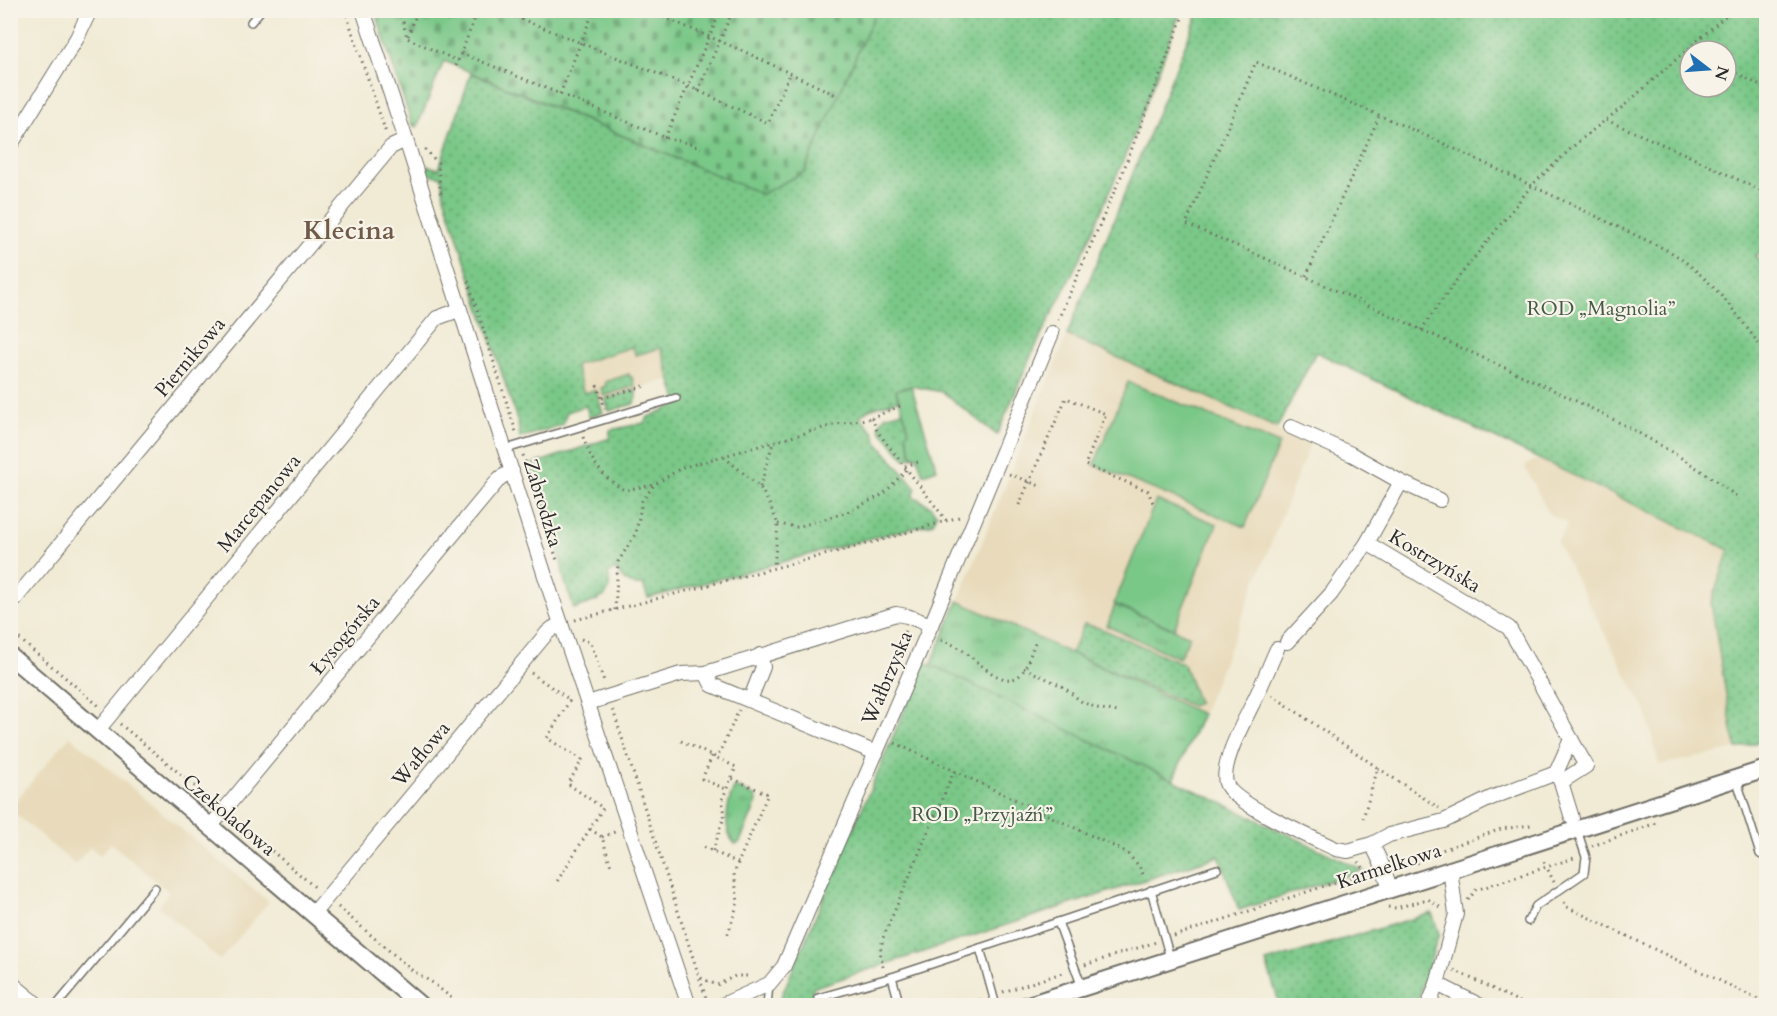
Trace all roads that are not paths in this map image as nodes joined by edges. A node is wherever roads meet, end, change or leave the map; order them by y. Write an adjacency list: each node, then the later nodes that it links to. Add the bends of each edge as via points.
1 (90, 10): 6 (street)
2 (261, 10): 4 (lane)
3 (363, 10): 5 (street, Zabrodzka)
4 (251, 22)
5 (406, 140): 7 (street, Zabrodzka); 16 (street, Piernikowa, via 391,147)
6 (10, 146)
7 (459, 310): 11 (street, Zabrodzka); 24 (street, Marcepanowa, via 437,318)
8 (1052, 333): 18 (street, Wałbrzyska)
9 (675, 398): 11 (lane)
10 (1291, 427): 13 (street)
11 (512, 447): 12 (street, Zabrodzka)
12 (512, 471): 17 (street, Zabrodzka); 31 (street, Łysogórska, via 500,478)
13 (1401, 482): 14 (street); 15 (street, Kostrzyńska)
14 (1440, 500)
15 (1367, 543): 25 (street, Kostrzyńska, via 1509,628); 32 (street, via 1331,594 1282,646 1233,746 1226,783 1250,806 1336,849 1347,851)
16 (10, 605)
17 (561, 624): 23 (street, Zabrodzka); 39 (street, Waflowa, via 547,633)
18 (934, 631): 19 (street, via 896,614); 26 (street, Wałbrzyska)
19 (760, 655): 21 (street); 22 (street, via 763,667)
20 (10, 656): 24 (street, Czekoladowa)
21 (706, 673): 22 (street, via 712,685); 23 (street, via 681,674)
22 (747, 699): 26 (street)
23 (588, 703): 53 (street, Zabrodzka)
24 (98, 730): 31 (street, Czekoladowa)
25 (1571, 739): 28 (street); 28 (street, Kostrzyńska, via 1586,766)
26 (876, 753): 46 (street, Wałbrzyska, via 784,966)
27 (1767, 769): 29 (street, Karmelkowa)
28 (1558, 777): 30 (street); 32 (street)
29 (1736, 778): 30 (street, Karmelkowa); 33 (lane, via 1760,854)
30 (1574, 823): 35 (street, Karmelkowa); 40 (lane, via 1584,849 1584,873 1536,906)
31 (210, 828): 39 (street, Czekoladowa)
32 (1372, 844): 37 (street)
33 (1767, 857)
34 (1217, 869): 38 (lane)
35 (1450, 869): 37 (street, Karmelkowa); 47 (street, via 1456,914)
36 (155, 888): 51 (lane)
37 (1390, 888): 43 (street, Karmelkowa)
38 (1151, 890): 41 (lane); 43 (lane)
39 (313, 914): 52 (street, Czekoladowa)
40 (1528, 921)
41 (1058, 922): 42 (lane); 48 (lane)
42 (980, 948): 44 (lane); 57 (lane)
43 (1170, 958): 48 (street, Karmelkowa)
44 (892, 977): 55 (lane, via 818,998); 56 (lane)
45 (10, 982): 50 (street)
46 (769, 984): 49 (street); 54 (lane)
47 (1437, 984): 59 (street); 60 (street)
48 (1082, 987): 58 (street, Karmelkowa)
49 (714, 1003)
50 (39, 1005)
51 (56, 1005)
52 (421, 1005)
53 (689, 1005)
54 (767, 1005)
55 (820, 1005)
56 (900, 1005)
57 (996, 1005)
58 (1025, 1005)
59 (1428, 1005)
60 (1481, 1005)

